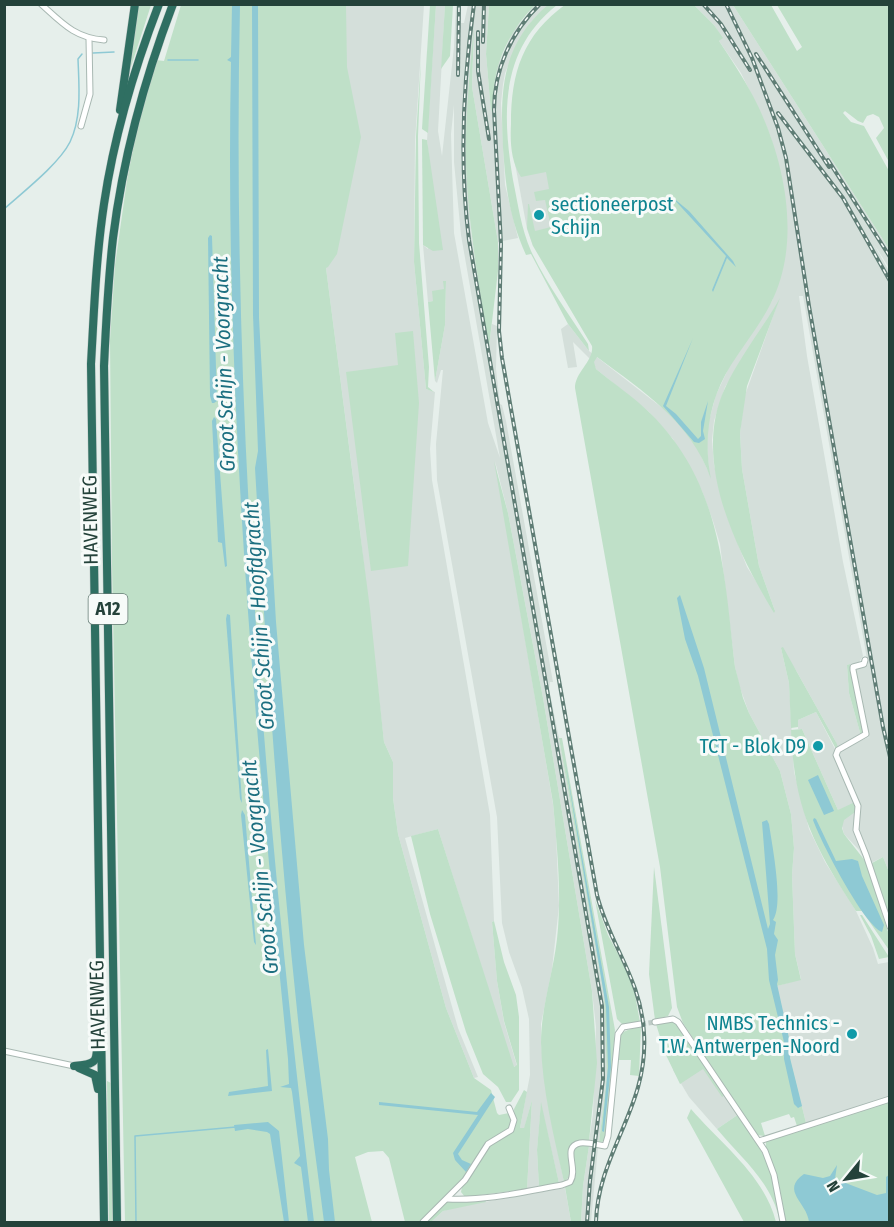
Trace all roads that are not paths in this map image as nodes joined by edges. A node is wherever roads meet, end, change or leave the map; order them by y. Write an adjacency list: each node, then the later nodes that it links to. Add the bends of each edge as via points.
1 (41, 4): 5 (street, via 67,27)
2 (135, 4): 8 (highway)
3 (159, 4): 8 (highway, HAVENWEG / A12, via 122,118)
4 (173, 4): 22 (highway, HAVENWEG / A12, via 151,64 118,200 104,366)
5 (89, 39): 6 (street); 7 (street, via 90,94)
6 (104, 40)
7 (81, 126)
8 (104, 202): 10 (highway, HAVENWEG / A12, via 91,364)
9 (865, 660): 11 (street, via 853,670 866,734 836,755 858,806 856,830)
10 (100, 913): 15 (highway, via 96,961 97,1058 90,1065); 19 (highway, HAVENWEG / A12)
11 (890, 927)
12 (655, 1022): 18 (street, via 678,1022)
13 (641, 1024): 20 (street, via 623,1027 618,1034 605,1146 581,1143 574,1147 570,1154 574,1174 570,1182 494,1198)
14 (4, 1051): 15 (street)
15 (74, 1066): 19 (highway, via 92,1072 98,1080)
16 (890, 1099): 18 (street)
17 (509, 1108): 20 (street, via 514,1120 511,1130 488,1144 472,1171)
18 (759, 1141): 24 (street, via 774,1175)
19 (103, 1195): 21 (highway, HAVENWEG / A12)
20 (447, 1199): 23 (street)
21 (104, 1222)
22 (117, 1222)
23 (423, 1222)
24 (783, 1222)

